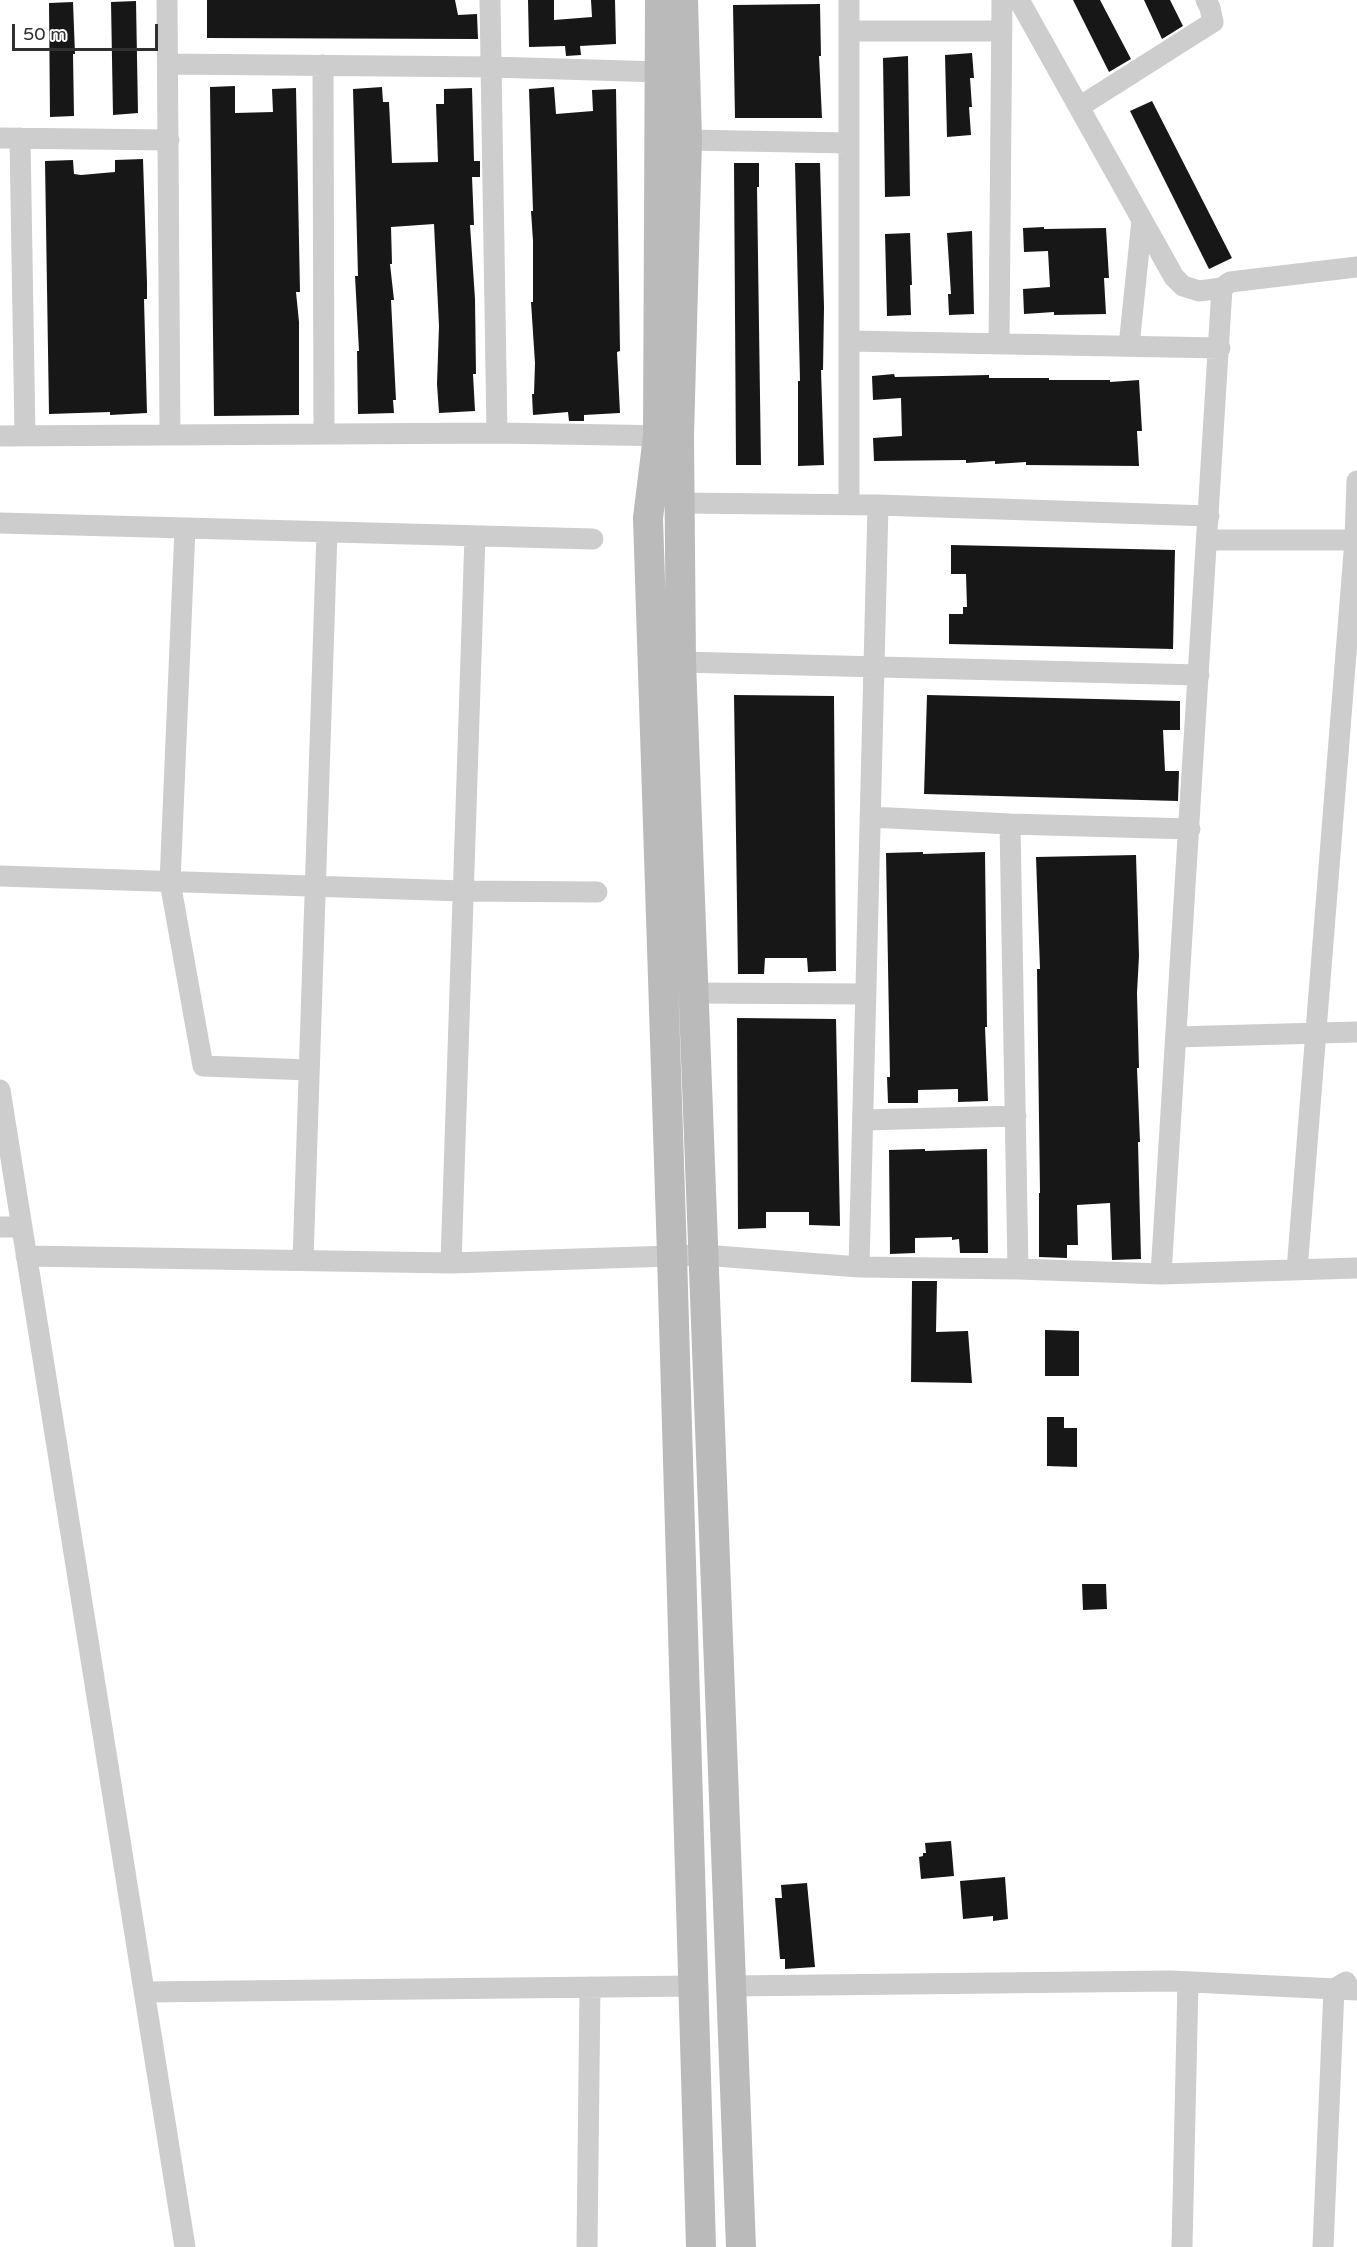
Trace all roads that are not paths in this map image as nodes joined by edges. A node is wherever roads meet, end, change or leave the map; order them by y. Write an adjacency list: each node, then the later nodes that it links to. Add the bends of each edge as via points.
1 (167, 0): 11 (street)
2 (490, 0): 13 (street)
3 (660, 0): 14 (street)
4 (683, 0): 18 (street)
5 (849, 0): 9 (street)
6 (1002, 0): 10 (street)
7 (1019, 0): 15 (street)
8 (1206, 0): 15 (street, via 1213,22)
9 (850, 31): 10 (street); 19 (street)
10 (1002, 32): 24 (street)
11 (169, 64): 12 (street); 17 (street)
12 (323, 65): 13 (street); 28 (street)
13 (492, 67): 14 (street); 27 (street)
14 (661, 72): 32 (street)
15 (1079, 107): 20 (street)
16 (10, 138): 17 (street); 29 (street)
17 (169, 140): 30 (street)
18 (687, 140): 19 (street); 32 (street)
19 (849, 143): 23 (street)
20 (1142, 219): 22 (street, via 1183,286 1199,291); 25 (street)
21 (1357, 267): 22 (street, via 1230,282)
22 (1222, 288): 26 (street)
23 (849, 341): 24 (street); 35 (street)
24 (999, 342): 25 (street)
25 (1129, 346): 26 (street)
26 (1220, 348): 37 (street)
27 (497, 433): 28 (street); 32 (street)
28 (324, 434): 30 (street)
29 (25, 435): 30 (street); 31 (street)
30 (170, 435)
31 (0, 436)
32 (668, 436): 34 (street); 67 (street, via 648,518)
33 (1357, 480): 44 (street)
34 (679, 503): 35 (street); 45 (street)
35 (849, 504): 36 (street)
36 (878, 505): 37 (street); 46 (street)
37 (1209, 516): 43 (street)
38 (0, 523): 39 (street)
39 (185, 528): 40 (street); 52 (street)
40 (327, 532): 41 (street); 53 (street)
41 (475, 536): 42 (street); 54 (street)
42 (592, 539)
43 (1208, 540): 44 (street); 47 (street)
44 (1356, 540): 59 (street)
45 (681, 662): 46 (street); 56 (street)
46 (874, 667): 47 (street); 48 (street)
47 (1199, 675): 50 (street)
48 (870, 817): 49 (street); 57 (street)
49 (1010, 824): 50 (street); 63 (street)
50 (1190, 829): 60 (street)
51 (0, 876): 52 (street)
52 (170, 882): 53 (street); 61 (street, via 203,1066)
53 (315, 886): 54 (street); 61 (street)
54 (463, 891): 55 (street); 71 (street)
55 (597, 892)
56 (693, 993): 57 (street); 68 (street)
57 (866, 994): 64 (street)
58 (1357, 1032): 59 (street)
59 (1315, 1033): 60 (street); 75 (street)
60 (1176, 1037): 76 (street)
61 (309, 1070): 70 (street)
62 (0, 1090): 66 (street)
63 (1016, 1116): 64 (street); 74 (street)
64 (863, 1120): 72 (street)
65 (0, 1227): 66 (street)
66 (22, 1227): 69 (street)
67 (672, 1255): 68 (street); 71 (street); 79 (street)
68 (703, 1255): 72 (street); 80 (street)
69 (26, 1256): 70 (street); 84 (street)
70 (303, 1260): 71 (street)
71 (451, 1263)
72 (860, 1267): 74 (street)
73 (1357, 1268): 75 (street)
74 (1018, 1269): 76 (street)
75 (1297, 1270): 76 (street)
76 (1161, 1274)
77 (1357, 1976): 82 (street)
78 (1188, 1982): 80 (street); 82 (street); 89 (street)
79 (694, 1986): 81 (street); 87 (street)
80 (732, 1986): 88 (street)
81 (590, 1987): 84 (street); 86 (street)
82 (1334, 1989): 83 (street); 90 (street)
83 (1357, 1990)
84 (144, 1992): 85 (street)
85 (185, 2247)
86 (587, 2247)
87 (701, 2247)
88 (741, 2247)
89 (1182, 2247)
90 (1323, 2247)

